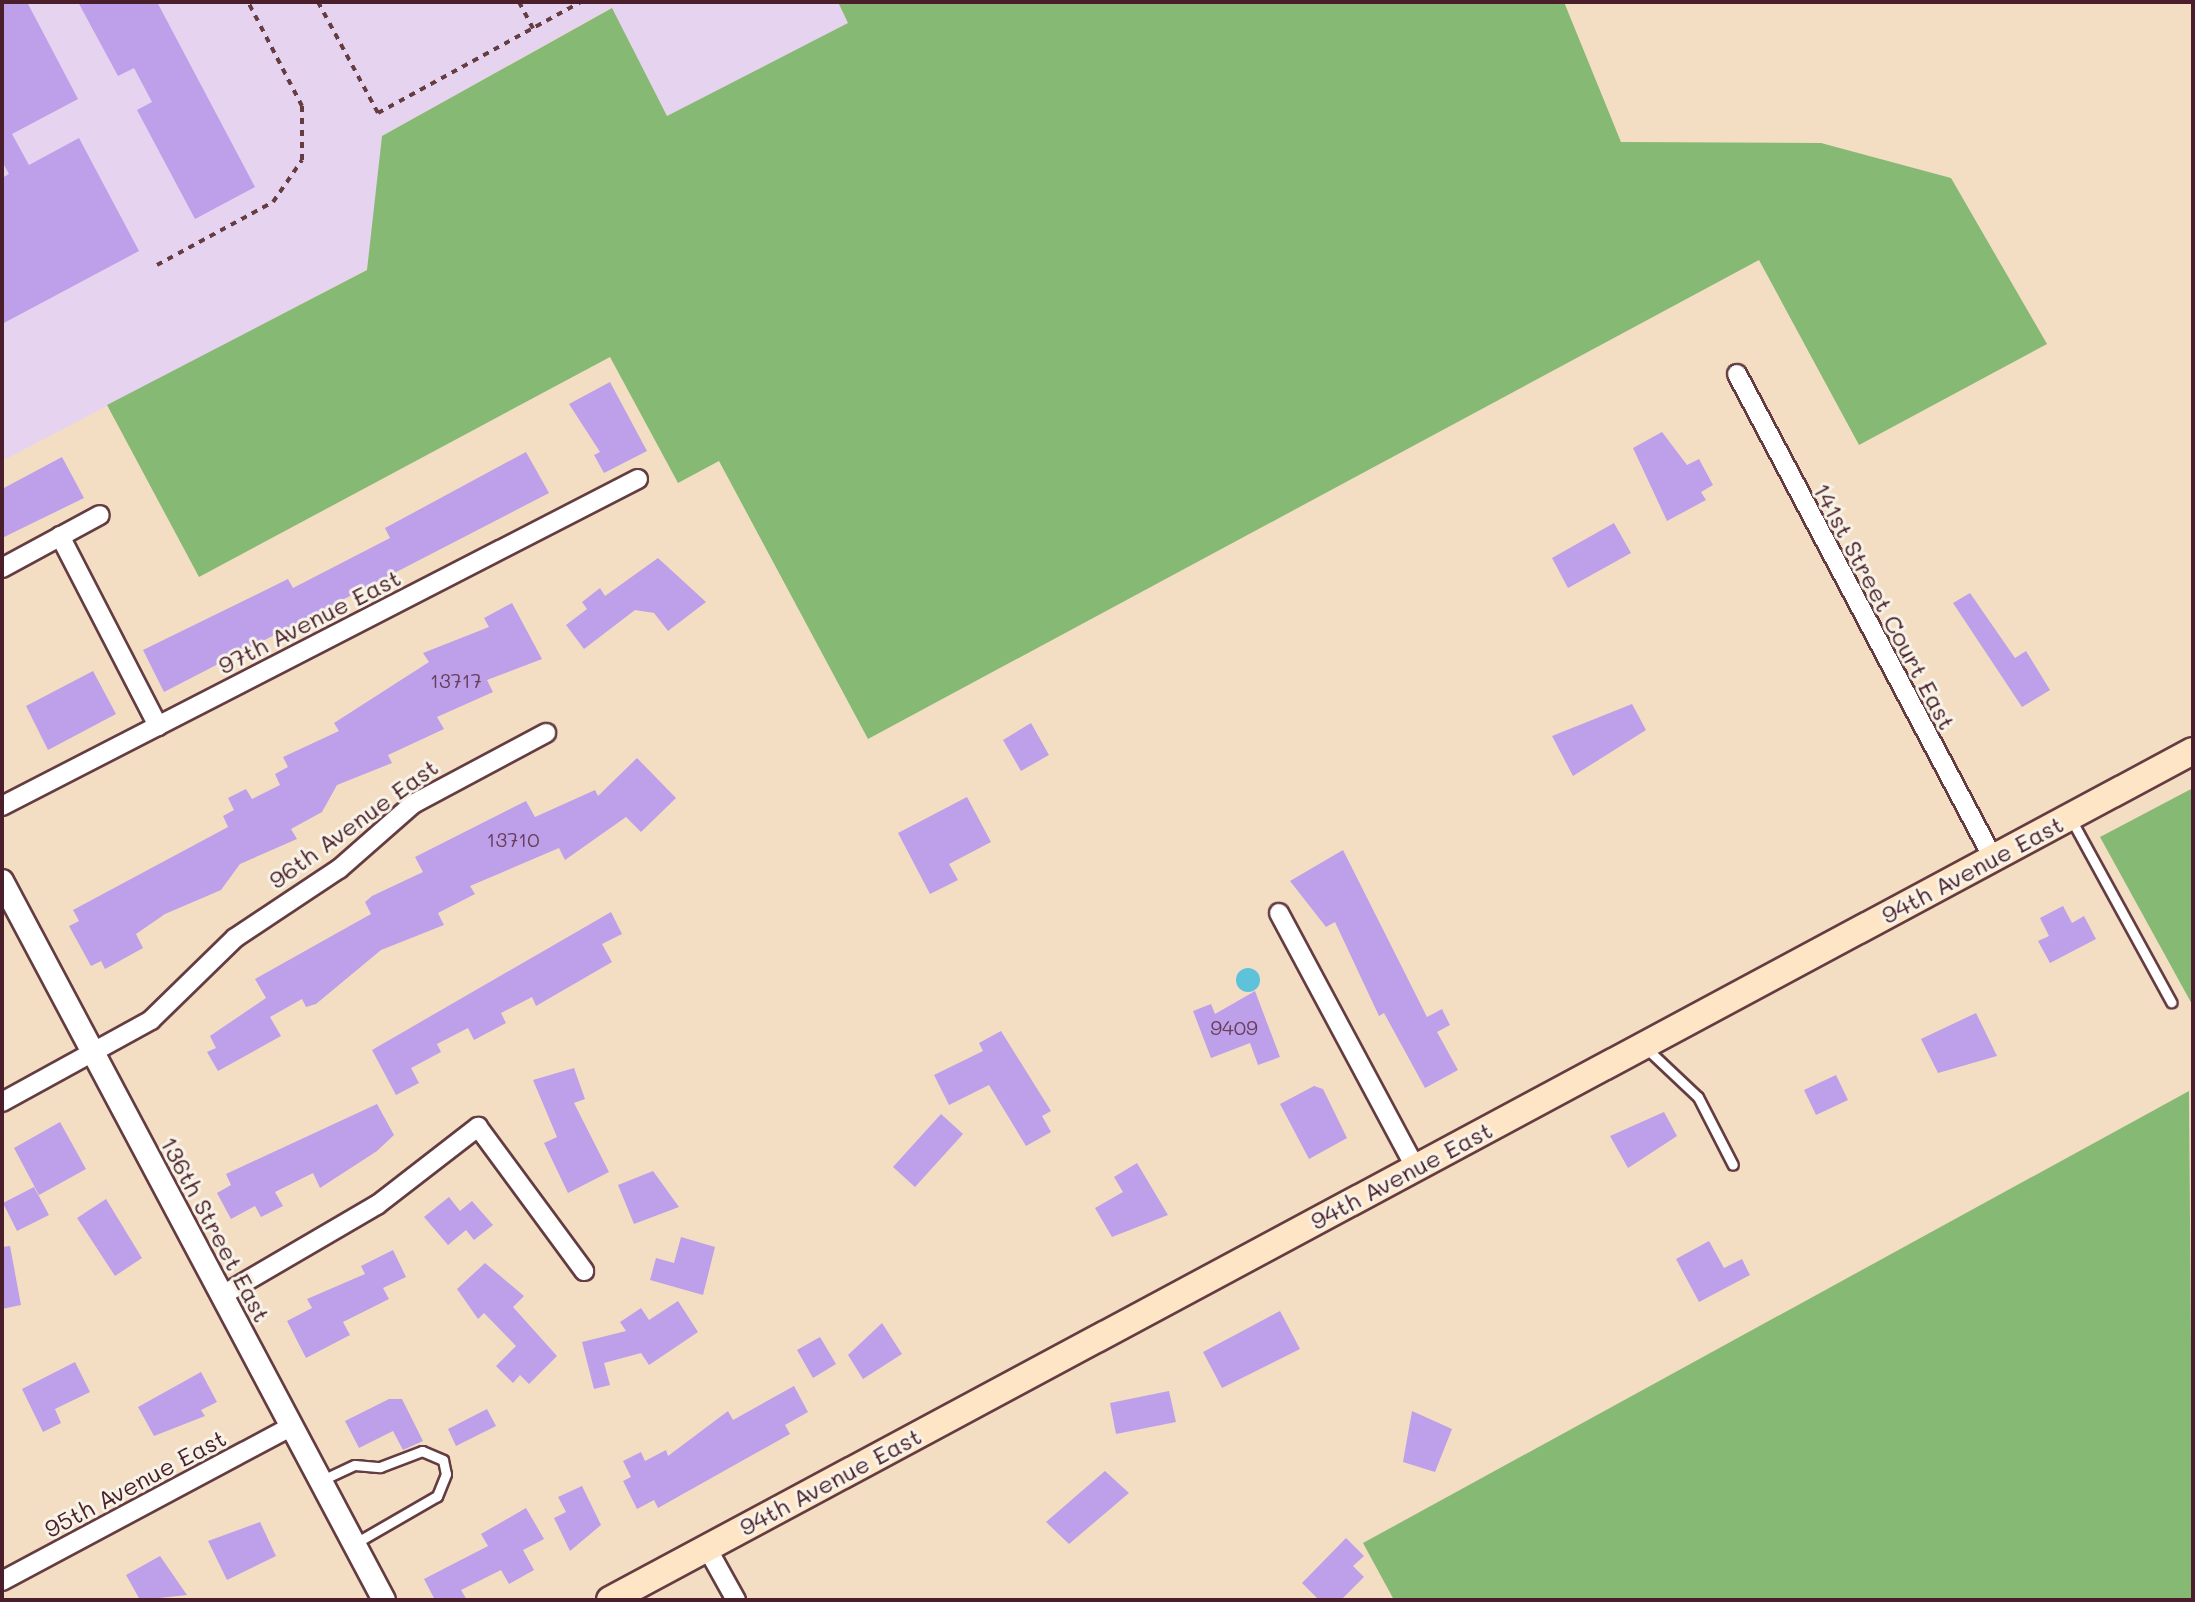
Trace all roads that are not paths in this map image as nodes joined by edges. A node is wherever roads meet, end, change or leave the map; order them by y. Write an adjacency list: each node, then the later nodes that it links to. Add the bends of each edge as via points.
1 (1737, 374): 11 (street, 141st Street Court East)
2 (638, 479): 6 (street, 97th Avenue East)
3 (100, 515): 4 (street)
4 (60, 536): 5 (street); 6 (street)
5 (2, 568)
6 (158, 726): 9 (street, 97th Avenue East)
7 (546, 733): 16 (street, 96th Avenue East, via 413,804 339,869 235,938 151,1020)
8 (2193, 751): 10 (main road, 94th Avenue East)
9 (2, 806)
10 (2069, 817): 11 (main road, 94th Avenue East); 14 (lane)
11 (1993, 858): 15 (main road, 94th Avenue East)
12 (2, 881): 16 (street, 136th Street East)
13 (1279, 913): 19 (street)
14 (2171, 1002)
15 (1644, 1046): 18 (lane, via 1698,1097); 19 (main road, 94th Avenue East)
16 (93, 1052): 17 (street, 96th Avenue East); 21 (street, 136th Street East)
17 (2, 1102)
18 (1733, 1165)
19 (1416, 1168): 25 (main road, 94th Avenue East)
20 (584, 1271): 21 (street, via 478,1127 377,1205)
21 (221, 1296): 22 (street, 136th Street East)
22 (291, 1427): 23 (street, 136th Street East); 26 (street, 95th Avenue East)
23 (320, 1481): 24 (street, 136th Street East); 24 (lane, via 355,1465 380,1467 422,1451 443,1460 446,1474 437,1496)
24 (354, 1544): 27 (street, 136th Street East)
25 (707, 1548): 28 (main road, 94th Avenue East); 29 (street)
26 (2, 1581)
27 (384, 1600)
28 (610, 1600)
29 (736, 1600)

